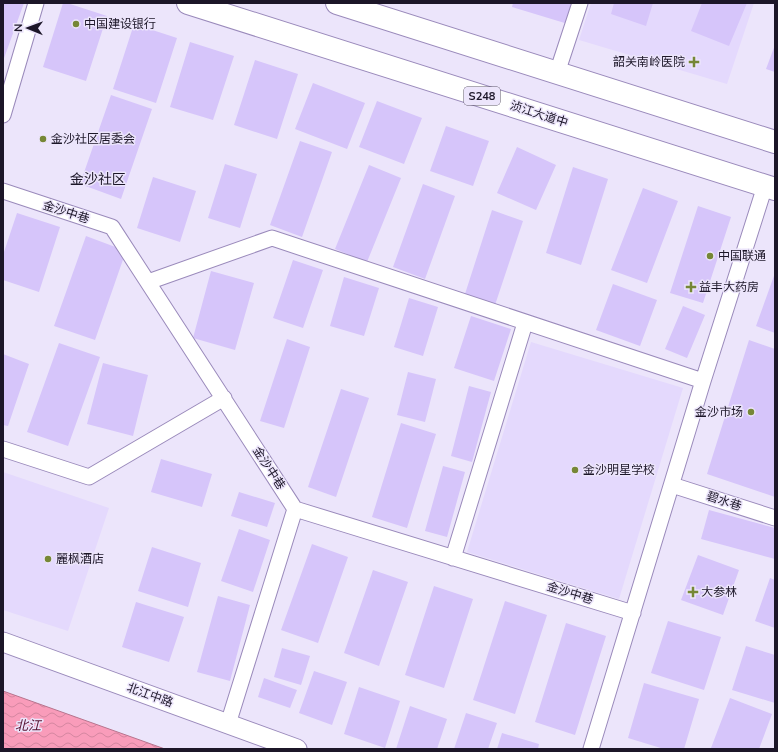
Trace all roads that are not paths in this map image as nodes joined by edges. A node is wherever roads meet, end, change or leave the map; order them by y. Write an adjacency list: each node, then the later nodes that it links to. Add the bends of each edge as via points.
1 (36, 3): 6 (street)
2 (188, 3): 8 (main road, 浈江大道中 / S248)
3 (337, 3): 5 (main road)
4 (580, 3): 5 (street)
5 (557, 73): 7 (main road)
6 (3, 115)
7 (775, 142)
8 (770, 187): 12 (street)
9 (3, 191): 10 (street, 金沙中巷, via 112,227)
10 (148, 282): 11 (street, via 272,238); 13 (street, 金沙中巷)
11 (525, 323): 12 (street); 18 (street)
12 (703, 382): 15 (street)
13 (224, 398): 14 (street, via 88,477); 16 (street, 金沙中巷)
14 (3, 449)
15 (672, 485): 17 (street, 碧水巷); 19 (street)
16 (295, 510): 18 (street, 金沙中巷); 21 (street)
17 (775, 518)
18 (453, 558): 19 (street, 金沙中巷)
19 (633, 613): 23 (street)
20 (3, 642): 21 (street, 北江中路)
21 (228, 724): 22 (street, 北江中路)
22 (297, 749)
23 (591, 749)

